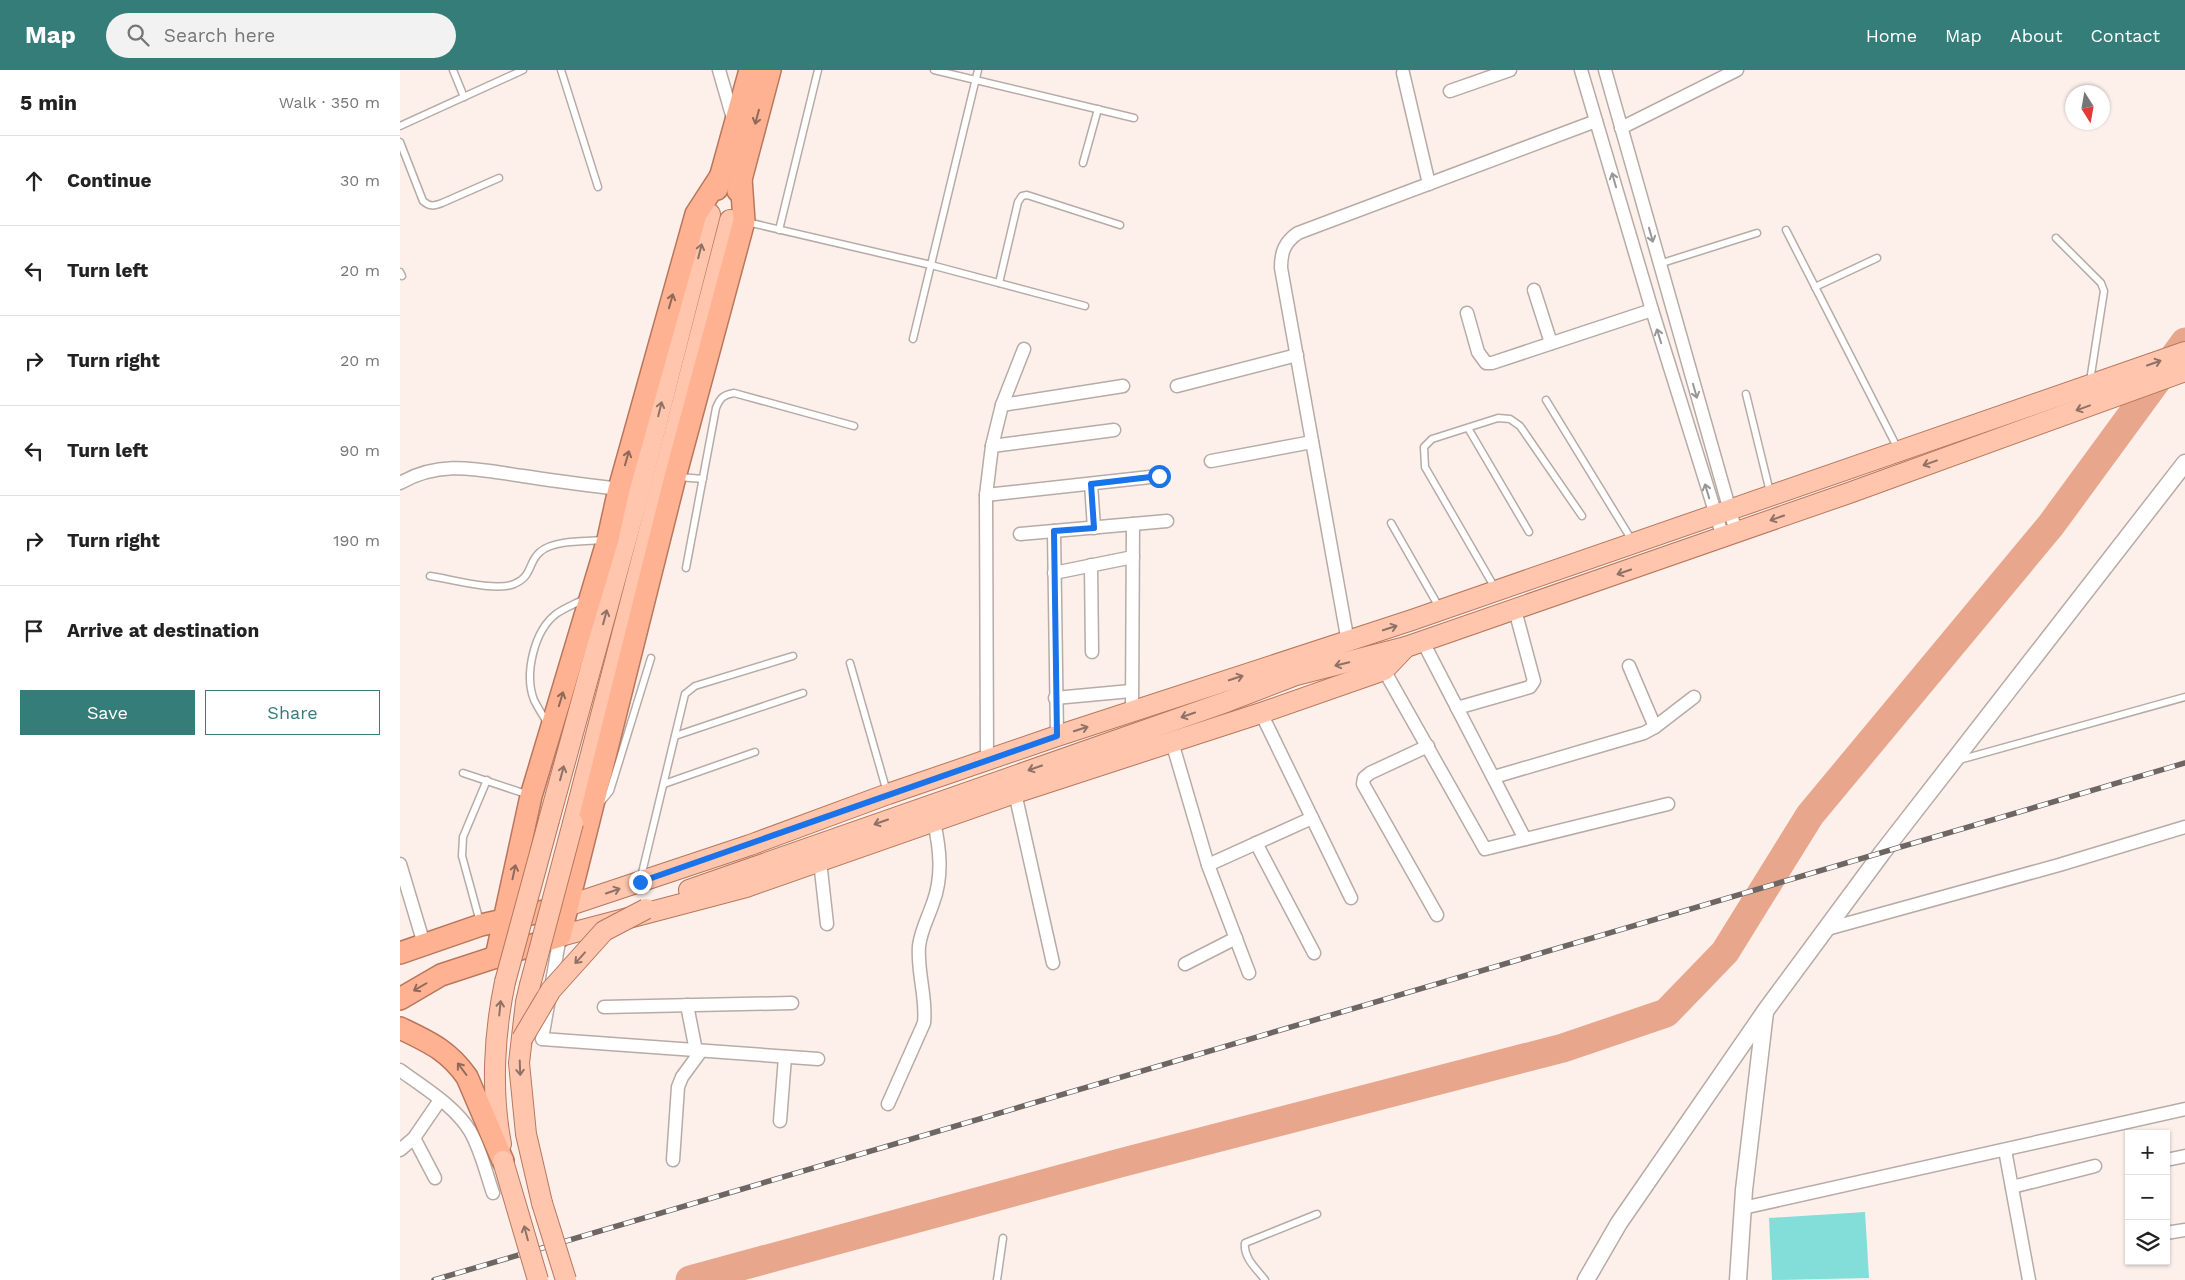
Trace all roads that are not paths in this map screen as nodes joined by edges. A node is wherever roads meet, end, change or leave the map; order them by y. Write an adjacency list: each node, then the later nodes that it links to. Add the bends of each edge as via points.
1 (453, 70): 17 (lane)
2 (523, 70): 17 (lane)
3 (561, 70): 29 (lane)
4 (719, 70): 21 (street)
5 (750, 70): 21 (highway)
6 (770, 70): 27 (highway, one-way to 27)
7 (818, 70): 32 (lane)
8 (934, 70): 15 (lane)
9 (978, 70): 15 (lane)
10 (1510, 70): 16 (street)
11 (1581, 70): 20 (street)
12 (1604, 70): 23 (street)
13 (1737, 70): 23 (street)
14 (1403, 73): 28 (street)
15 (976, 80): 18 (lane); 38 (lane)
16 (1450, 91)
17 (464, 97): 22 (lane)
18 (1098, 109): 19 (lane); 25 (lane)
19 (1134, 118)
20 (1596, 121): 28 (street); 43 (street, one-way to 20)
21 (734, 124): 27 (highway)
22 (400, 126)
23 (1621, 128): 37 (street, one-way to 37)
24 (400, 142): 26 (lane, via 427,205 434,206)
25 (1084, 162)
26 (499, 178)
27 (731, 178): 30 (highway); 30 (highway); 71 (highway, one-way to 27, via 696,214)
28 (1429, 184): 49 (street, via 1298,232 1285,245 1281,268)
29 (598, 187)
30 (728, 218): 32 (lane); 67 (highway); 129 (main road); 175 (main road, one-way to 30, bridge, via 495,1111 501,1003 638,496)
31 (1120, 225): 39 (lane, via 1028,195 1022,196)
32 (779, 230): 38 (lane)
33 (1786, 230): 40 (lane)
34 (1757, 233): 37 (lane)
35 (2056, 238): 52 (lane, via 2101,283 2104,291)
36 (1877, 258): 40 (lane)
37 (1659, 264): 74 (street, one-way to 74)
38 (931, 265): 39 (lane); 45 (lane)
39 (999, 283): 42 (lane)
40 (1816, 287): 63 (lane)
41 (1534, 290): 46 (street)
42 (1085, 306)
43 (1652, 310): 46 (street); 74 (street, one-way to 43)
44 (1467, 313): 46 (street, via 1478,352 1486,363)
45 (913, 339)
46 (1551, 343)
47 (1024, 349): 57 (street)
48 (2185, 352): 51 (main road, one-way to 48)
49 (1296, 355): 54 (street); 61 (street)
50 (2185, 371): 51 (main road)
51 (2126, 382): 52 (main road); 83 (main road, one-way to 83)
52 (2089, 385): 63 (main road)
53 (1123, 386): 57 (street)
54 (1177, 386)
55 (1746, 394): 73 (lane)
56 (1546, 400): 85 (lane)
57 (1002, 405): 62 (street)
58 (854, 426): 68 (lane, via 734,393 726,394 716,408)
59 (1468, 428): 75 (lane, via 1498,418 1510,419 1520,426); 81 (lane); 91 (lane, via 1432,439 1424,447 1425,467)
60 (1114, 430): 62 (street)
61 (1312, 442): 64 (street); 95 (street)
62 (992, 446): 72 (street)
63 (1899, 451): 73 (main road)
64 (1211, 461)
65 (2185, 463): 119 (street)
66 (1159, 476): 70 (street)
67 (676, 477): 68 (lane); 129 (highway)
68 (703, 479): 88 (lane)
69 (400, 483): 71 (street, via 438,469 472,467)
70 (1091, 484): 72 (street); 79 (street)
71 (619, 489): 84 (highway)
72 (986, 495): 118 (street)
73 (1771, 496): 74 (main road)
74 (1722, 514): 83 (street); 85 (main road)
75 (1582, 516)
76 (1167, 521): 77 (street)
77 (1133, 524): 79 (street); 86 (street)
78 (1391, 524): 93 (lane)
79 (1094, 528): 80 (street)
80 (1054, 531): 82 (street); 89 (street)
81 (1529, 532)
82 (1020, 534)
83 (1729, 535): 94 (main road, one-way to 94)
84 (608, 540): 90 (lane, via 554,545 541,551 527,576 512,584 496,586); 92 (highway)
85 (1634, 543): 91 (main road)
86 (1133, 557): 87 (street); 103 (street)
87 (1090, 565): 89 (street); 97 (street)
88 (686, 568)
89 (1054, 573): 107 (street)
90 (430, 576)
91 (1497, 591): 93 (main road)
92 (592, 595): 112 (highway, one-way to 92); 112 (lane, via 556,614 538,642 529,673 534,700)
93 (1441, 610): 95 (main road, one-way to 93)
94 (1515, 610): 96 (main road); 108 (street, via 1534,681 1530,686)
95 (1348, 642): 109 (main road, one-way to 95)
96 (1415, 645): 102 (main road); 108 (street); 160 (main road, one-way to 160, bridge, via 1296,675 688,890 604,932 551,990)
97 (1092, 652)
98 (793, 656): 113 (lane, via 689,689)
99 (651, 658): 129 (lane, via 610,791)
100 (850, 663): 125 (lane)
101 (1629, 666): 111 (street)
102 (1384, 670): 110 (main road); 116 (street)
103 (1131, 690): 107 (street); 109 (street)
104 (803, 693): 113 (lane)
105 (1694, 697): 111 (street)
106 (2185, 697): 119 (lane)
107 (1055, 698): 114 (street)
108 (1457, 708): 121 (street)
109 (1132, 712): 114 (main road, one-way to 109)
110 (1261, 712): 115 (main road); 128 (street)
111 (1655, 727): 121 (street)
112 (551, 731): 126 (highway)
113 (675, 736): 123 (lane)
114 (1057, 736): 118 (main road)
115 (1172, 742): 124 (main road); 136 (street)
116 (1428, 746): 132 (street, via 1485,849); 140 (street, via 1370,773 1363,784)
117 (755, 752): 123 (lane)
118 (988, 760): 125 (main road)
119 (1953, 762): 144 (street)
120 (463, 773): 122 (lane)
121 (1494, 778): 132 (street)
122 (487, 780): 126 (lane); 143 (lane, via 462,846)
123 (664, 784): 137 (lane)
124 (1015, 793): 130 (main road); 151 (street)
125 (888, 794): 137 (main road)
126 (531, 796): 141 (highway, one-way to 126)
127 (1668, 804): 132 (street)
128 (1312, 818): 133 (street); 138 (street)
129 (581, 821): 139 (highway); 160 (main road, bridge, via 528,994)
130 (934, 822): 134 (main road); 166 (street, via 940,863 939,883 920,938 918,958 924,1023)
131 (2185, 827): 144 (street)
132 (1525, 839)
133 (1256, 843): 136 (street); 149 (street)
134 (820, 861): 142 (street); 145 (main road, via 746,888)
135 (400, 864): 147 (street)
136 (1208, 865): 146 (street)
137 (640, 882): 139 (main road, one-way to 137)
138 (1352, 898)
139 (567, 906): 141 (highway); 145 (highway)
140 (1437, 915)
141 (504, 920): 143 (highway); 150 (highway)
142 (827, 924)
143 (481, 925): 147 (highway)
144 (1827, 929): 158 (street)
145 (560, 936): 150 (highway); 161 (street, via 542,1039)
146 (1236, 938): 152 (street); 153 (street)
147 (424, 944): 148 (highway)
148 (400, 953)
149 (1314, 953)
150 (496, 957): 154 (highway, one-way to 154, via 441,975)
151 (1054, 963)
152 (1185, 964)
153 (1249, 973)
154 (400, 999)
155 (792, 1003): 156 (street)
156 (687, 1005): 157 (street); 161 (street)
157 (604, 1007)
158 (1766, 1010): 180 (street); 189 (street, via 1619,1223)
159 (400, 1028): 175 (highway, one-way to 159, via 462,1069 435,1044)
160 (522, 1039): 186 (main road, one-way to 186, bridge, via 519,1063 526,1134 542,1203)
161 (698, 1051): 162 (street); 174 (street, via 678,1087)
162 (785, 1057): 163 (street); 168 (street)
163 (818, 1059)
164 (400, 1070): 165 (street)
165 (440, 1100): 169 (street); 179 (street, via 470,1132)
166 (888, 1104)
167 (2185, 1109): 171 (street)
168 (780, 1121)
169 (414, 1138): 170 (street); 177 (street)
170 (400, 1150)
171 (2005, 1150): 178 (street); 180 (street)
172 (2185, 1156): 173 (street)
173 (2170, 1159)
174 (673, 1160)
175 (504, 1161): 185 (main road, one-way to 175, bridge)
176 (2095, 1166): 178 (street)
177 (435, 1178)
178 (2012, 1186): 191 (street)
179 (493, 1193)
180 (1743, 1208): 190 (street)
181 (1317, 1214): 188 (lane, via 1245,1243 1248,1258)
182 (2185, 1230): 183 (street)
183 (2170, 1232)
184 (1003, 1238): 187 (lane)
185 (538, 1280)
186 (566, 1280)
187 (997, 1280)
188 (1265, 1280)
189 (1586, 1280)
190 (1738, 1280)
191 (2028, 1280)

